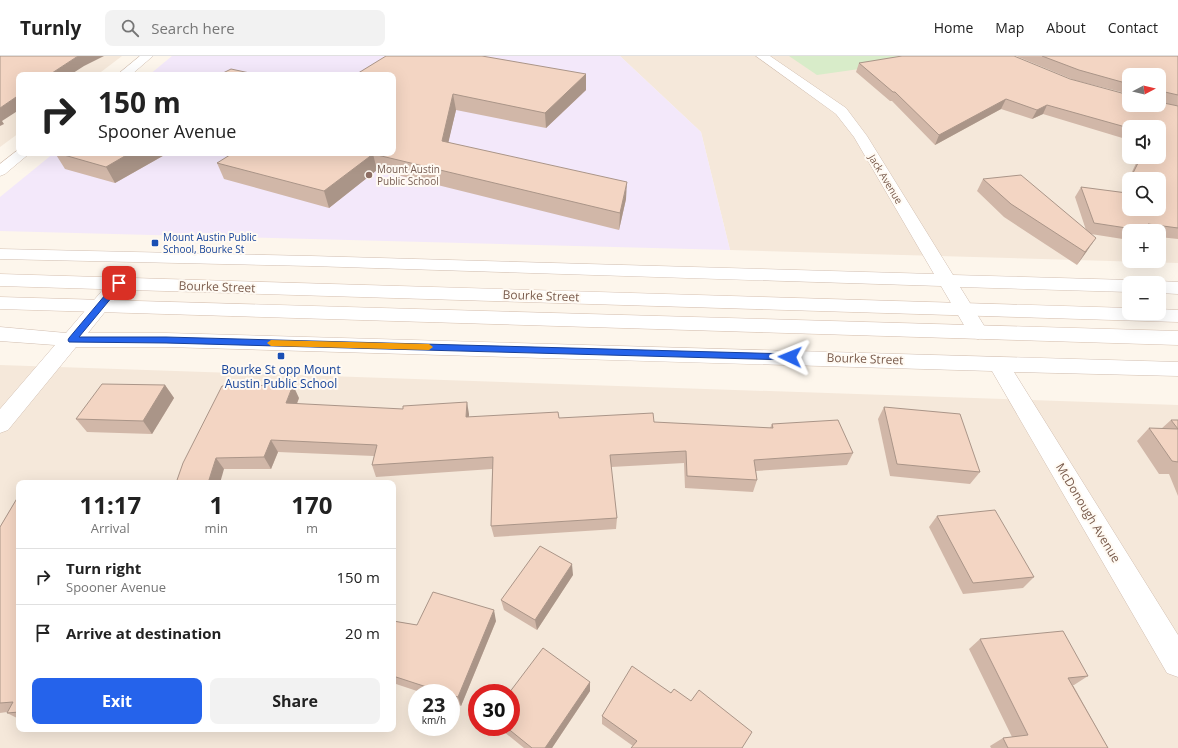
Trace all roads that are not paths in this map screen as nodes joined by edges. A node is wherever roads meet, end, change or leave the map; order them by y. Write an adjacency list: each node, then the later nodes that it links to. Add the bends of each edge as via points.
1 (147, 56): 3 (street)
2 (762, 56): 8 (street, Jack Avenue, via 841,111 860,136)
3 (127, 72)
4 (19, 156): 5 (street)
5 (0, 171)
6 (0, 254): 8 (street)
7 (0, 280): 9 (street, Bourke Street)
8 (948, 280): 10 (street); 15 (street, Jack Avenue)
9 (119, 283): 14 (street); 15 (street, Bourke Street)
10 (1122, 286)
11 (1166, 287): 12 (street)
12 (1178, 288)
13 (0, 303): 14 (street, Bourke Street)
14 (99, 306): 17 (street, Bourke Street); 20 (street)
15 (965, 309): 16 (street, Bourke Street); 17 (street, Jack Avenue)
16 (1178, 316)
17 (978, 332): 19 (street, Bourke Street)
18 (0, 334): 20 (street, Bourke Street)
19 (1178, 338)
20 (72, 340): 21 (street, Bourke Street, via 166,340); 23 (street)
21 (998, 363): 22 (street, Bourke Street); 24 (street, McDonough Avenue)
22 (1178, 369)
23 (0, 424)
24 (1178, 662)

